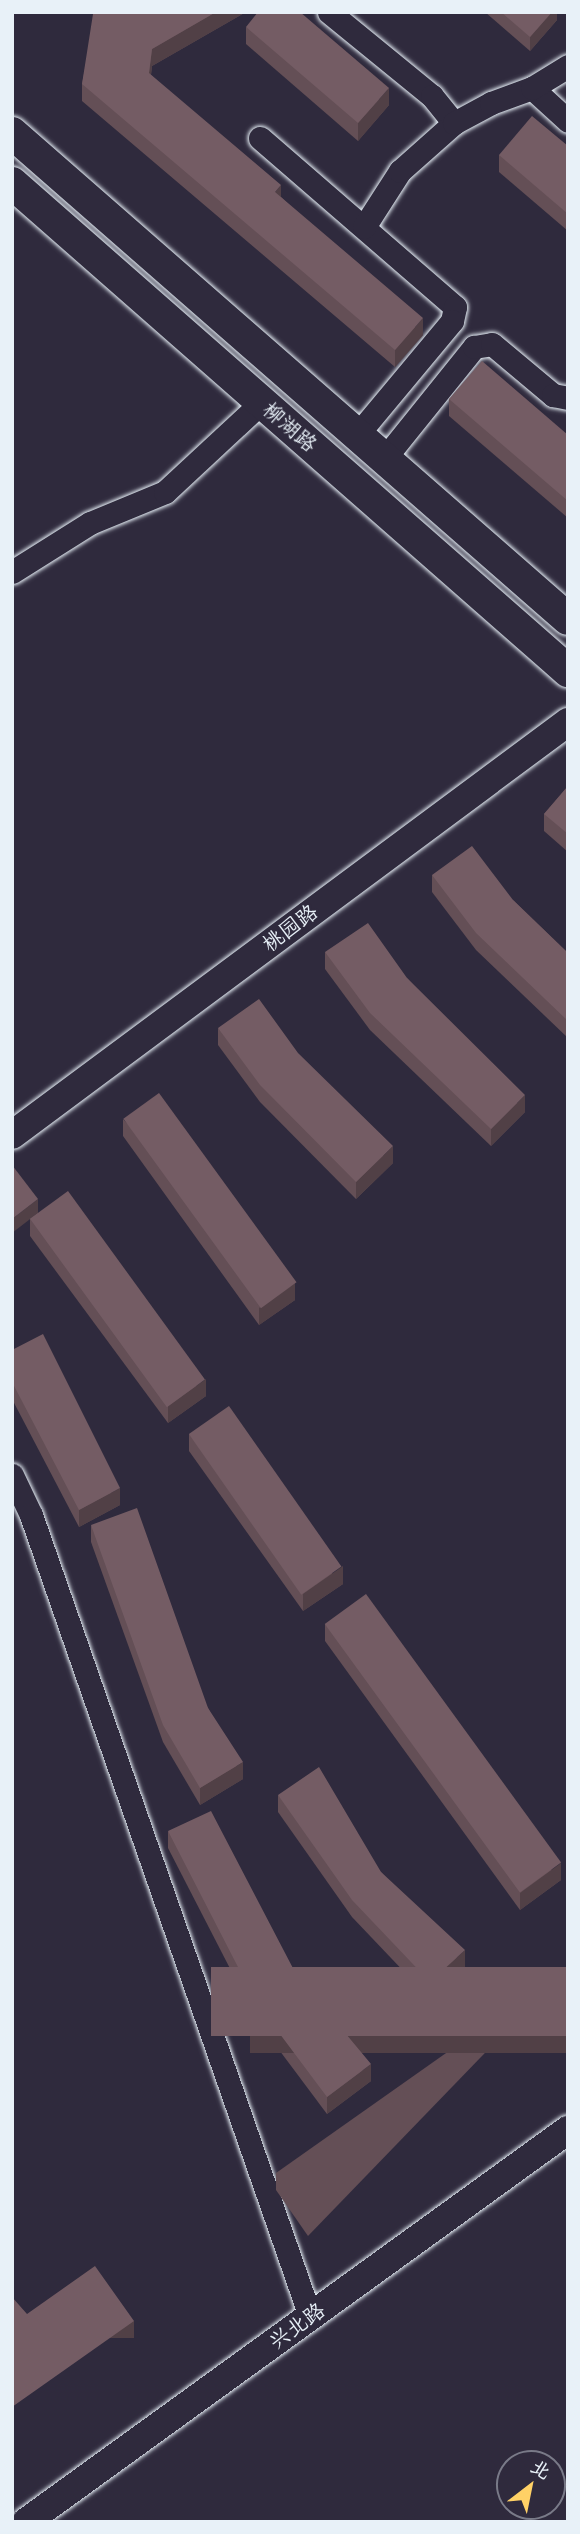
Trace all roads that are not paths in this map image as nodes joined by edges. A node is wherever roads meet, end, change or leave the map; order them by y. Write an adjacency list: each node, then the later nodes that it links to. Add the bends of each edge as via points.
1 (329, 12): 5 (street, via 432,96)
2 (568, 65): 3 (street)
3 (532, 88): 4 (street); 5 (street)
4 (568, 121)
5 (454, 123): 9 (street, via 400,171)
6 (12, 133): 12 (main road, 柳湖路)
7 (260, 138): 9 (street)
8 (12, 183): 11 (main road, 柳湖路)
9 (364, 227): 12 (street, via 455,307 452,321)
10 (568, 398): 13 (street, via 553,395 492,344 474,348)
11 (262, 402): 14 (street, via 165,492 90,523); 16 (main road, 柳湖路)
12 (357, 435): 13 (main road, 柳湖路)
13 (384, 458): 15 (main road, 柳湖路)
14 (12, 572)
15 (568, 619)
16 (568, 670)
17 (568, 722): 18 (street, 桃园路)
18 (12, 1135)
19 (12, 1475): 21 (street, via 36,1528)
20 (568, 2130): 21 (street, 兴北路)
21 (310, 2316): 22 (street, 兴北路)
22 (26, 2522)

